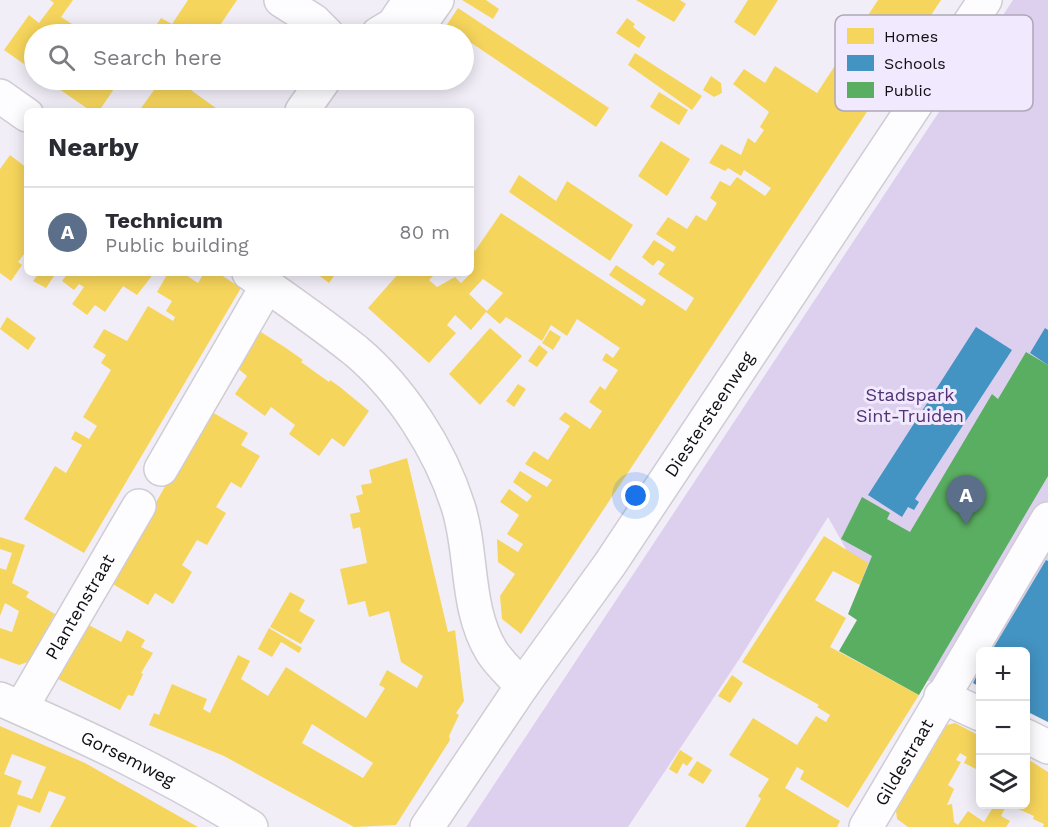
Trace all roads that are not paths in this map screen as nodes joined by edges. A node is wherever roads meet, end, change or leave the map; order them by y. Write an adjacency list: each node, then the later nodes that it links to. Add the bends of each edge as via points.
1 (281, 0): 6 (street)
2 (410, 0): 7 (street)
3 (437, 0): 8 (street)
4 (985, 0): 5 (street, Diestersteenweg)
5 (975, 15)
6 (317, 24)
7 (394, 24)
8 (420, 24)
9 (317, 90): 11 (street)
10 (0, 96): 13 (street)
11 (304, 108)
12 (911, 111): 18 (street, Diestersteenweg, via 610,564)
13 (24, 113)
14 (258, 279): 15 (street); 18 (street, via 357,352 399,397 425,436 459,507 478,618 492,651)
15 (161, 469)
16 (139, 506): 20 (street, Plantenstraat)
17 (1048, 519): 19 (street, Gildestraat)
18 (522, 686): 26 (street, Diestersteenweg)
19 (941, 696): 21 (street); 24 (street, Gildestraat)
20 (10, 704): 25 (street, Gorsemweg, via 100,744)
21 (976, 712)
22 (1030, 738): 23 (street)
23 (1048, 747)
24 (868, 826)
25 (251, 827)
26 (427, 827)

